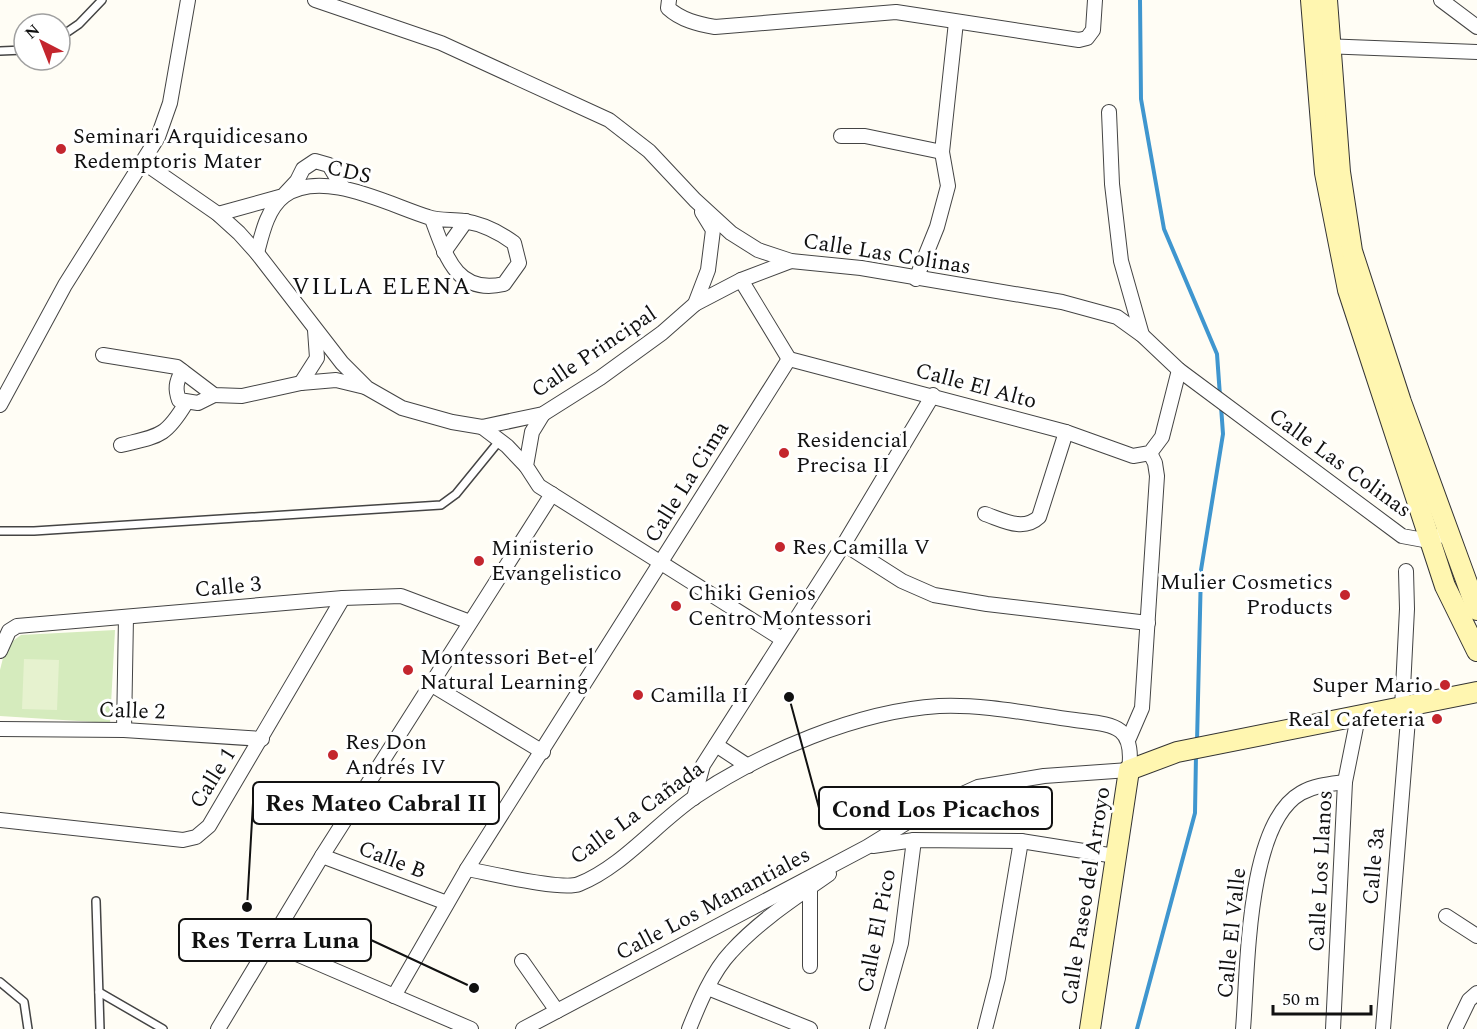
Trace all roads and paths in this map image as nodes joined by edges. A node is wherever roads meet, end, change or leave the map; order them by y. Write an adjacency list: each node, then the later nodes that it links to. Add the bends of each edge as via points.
1 (102, 0): 11 (lane)
2 (188, 0): 17 (street, via 170,103 158,137)
3 (315, 0): 20 (street, Calle Las Colinas, via 441,43 609,120 649,151)
4 (1095, 0): 9 (street, via 1093,30 1087,38 1079,40)
5 (1311, 0): 12 (main road)
6 (1327, 0): 12 (main road)
7 (1441, 0): 10 (street)
8 (669, 4): 9 (street, via 684,19 715,27 896,12)
9 (956, 22): 16 (street)
10 (1477, 27)
11 (72, 29)
12 (1322, 46): 13 (street); 52 (main road, via 1352,251); 53 (main road, via 1325,173 1339,252 1359,327)
13 (1477, 51)
14 (1109, 112): 31 (street, via 1121,261)
15 (841, 136): 16 (street, via 865,136)
16 (942, 152): 27 (street, via 948,186)
17 (143, 162): 21 (street, Calle Principal); 41 (street, via 65,285)
18 (343, 188): 19 (street, CDS, via 320,184); 19 (street, via 329,165 315,161 303,169); 22 (street, CDS)
19 (283, 196): 21 (street, CDS); 25 (street, via 266,220)
20 (695, 200): 26 (street, Calle Las Colinas, via 731,233 758,250); 29 (street, Calle Principal, via 712,230 708,270)
21 (218, 214): 25 (street, Calle Principal)
22 (432, 219): 23 (street, CDS); 24 (street, CDS)
23 (466, 221): 24 (street); 24 (street, CDS, via 495,229 514,243 519,263 504,284 487,288 468,284)
24 (444, 252)
25 (257, 253): 30 (street, Calle Principal)
26 (791, 261): 27 (street, Calle Las Colinas, via 861,268); 28 (street)
27 (916, 279): 31 (street, Calle Las Colinas, via 1091,308 1117,317)
28 (741, 280): 29 (street); 33 (street)
29 (695, 304): 42 (street, Calle Principal, via 600,378)
30 (315, 330): 36 (street, via 317,358); 37 (street, Calle Principal)
31 (1142, 335): 34 (street, Calle Las Colinas)
32 (103, 355): 35 (street, via 148,360 177,366)
33 (789, 358): 39 (street, Calle El Alto); 55 (street, Calle La Cima)
34 (1179, 370): 47 (street, via 1162,437); 53 (street, Calle Las Colinas, via 1402,536)
35 (182, 371): 38 (street); 40 (street, via 176,391 179,400)
36 (301, 383): 37 (street, via 336,380); 38 (street, via 242,396)
37 (367, 387): 43 (street, Calle Principal, via 402,408)
38 (214, 395): 40 (street, via 198,404)
39 (933, 395): 44 (street, Calle El Alto); 54 (street)
40 (186, 403): 46 (street, via 173,425 161,435)
41 (0, 405)
42 (543, 414): 43 (street, Calle Principal); 48 (street, via 532,432)
43 (482, 427): 45 (street)
44 (1066, 432): 47 (street, Calle El Alto, via 1133,456); 50 (street, via 1039,517 1020,525)
45 (500, 440): 48 (street); 51 (lane, via 456,494 441,505)
46 (121, 445)
47 (1149, 453): 61 (street, via 1157,476)
48 (526, 466): 49 (street, via 539,486)
49 (552, 494): 55 (street); 60 (street)
50 (985, 514)
51 (0, 531)
52 (1447, 532): 53 (street, Calle Las Colinas); 58 (main road)
53 (1429, 541): 64 (main road, via 1457,615)
54 (844, 544): 61 (street, via 902,581 934,595); 62 (street)
55 (662, 561): 62 (street); 74 (street, Calle La Cima)
56 (1406, 571): 67 (street, Calle 3a)
57 (343, 598): 59 (street, Calle 3); 60 (street, Calle 3, via 401,596); 72 (street, Calle 1)
58 (1477, 610)
59 (126, 617): 63 (street, Calle 3, via 17,626 9,631); 70 (street)
60 (470, 622): 65 (street)
61 (1148, 623): 71 (street, via 1142,708)
62 (782, 639): 73 (street)
63 (0, 651)
64 (1477, 651)
65 (432, 685): 74 (street); 83 (street)
66 (1477, 692): 67 (main road)
67 (1406, 708): 68 (main road); 113 (street, Calle 3a)
68 (1358, 717): 76 (main road, via 1177,752); 77 (street, Calle Los Llanos)
69 (0, 729): 70 (street, Calle 2)
70 (124, 730): 72 (street, Calle 2)
71 (1129, 738): 75 (street, Calle La Cañada, via 1118,729 1101,724 990,708 941,706 896,710 854,723); 76 (street)
72 (262, 739): 79 (street, Calle 1, via 208,826 196,837 183,840)
73 (716, 745): 75 (street); 78 (street, via 703,765)
74 (543, 752): 85 (street, Calle La Cima)
75 (748, 766): 78 (street, Calle La Cañada)
76 (1129, 770): 82 (street, Calle Los Manantiales, via 1044,776 978,787 927,810); 84 (main road, Calle Paseo del Arroyo)
77 (1346, 782): 111 (street, Calle El Valle, via 1317,786 1300,794 1277,818 1255,880); 112 (street, Calle Los Llanos)
78 (694, 798): 85 (street, Calle La Cañada, via 644,840 576,886)
79 (0, 820)
80 (914, 840): 81 (street); 82 (street); 108 (street, Calle El Pico, via 901,943)
81 (1021, 841): 84 (street); 109 (street, via 998,978)
82 (867, 847): 86 (street); 99 (street, Calle Los Manantiales)
83 (322, 856): 88 (street, Calle B); 91 (street)
84 (1115, 856): 110 (main road, Calle Paseo del Arroyo)
85 (467, 869): 88 (street, Calle La Cima)
86 (810, 887): 93 (street); 95 (street, via 760,923 737,946)
87 (96, 901): 96 (lane)
88 (447, 903): 98 (street, Calle La Cima)
89 (1446, 916): 90 (street)
90 (1477, 936)
91 (271, 943): 98 (street); 103 (street)
92 (522, 961): 99 (street)
93 (810, 966)
94 (0, 982): 100 (lane, via 24,1002)
95 (708, 988): 106 (street); 107 (street)
96 (99, 992): 101 (lane); 102 (lane)
97 (1477, 993): 114 (street, via 1469,1000)
98 (394, 996): 104 (street)
99 (556, 1011): 105 (street, Calle Los Manantiales)
100 (28, 1029)
101 (100, 1029)
102 (163, 1029)
103 (218, 1029)
104 (471, 1029)
105 (523, 1029)
106 (689, 1029)
107 (810, 1029)
108 (877, 1029)
109 (985, 1029)
110 (1090, 1029)
111 (1243, 1029)
112 (1333, 1029)
113 (1383, 1029)
114 (1455, 1029)

